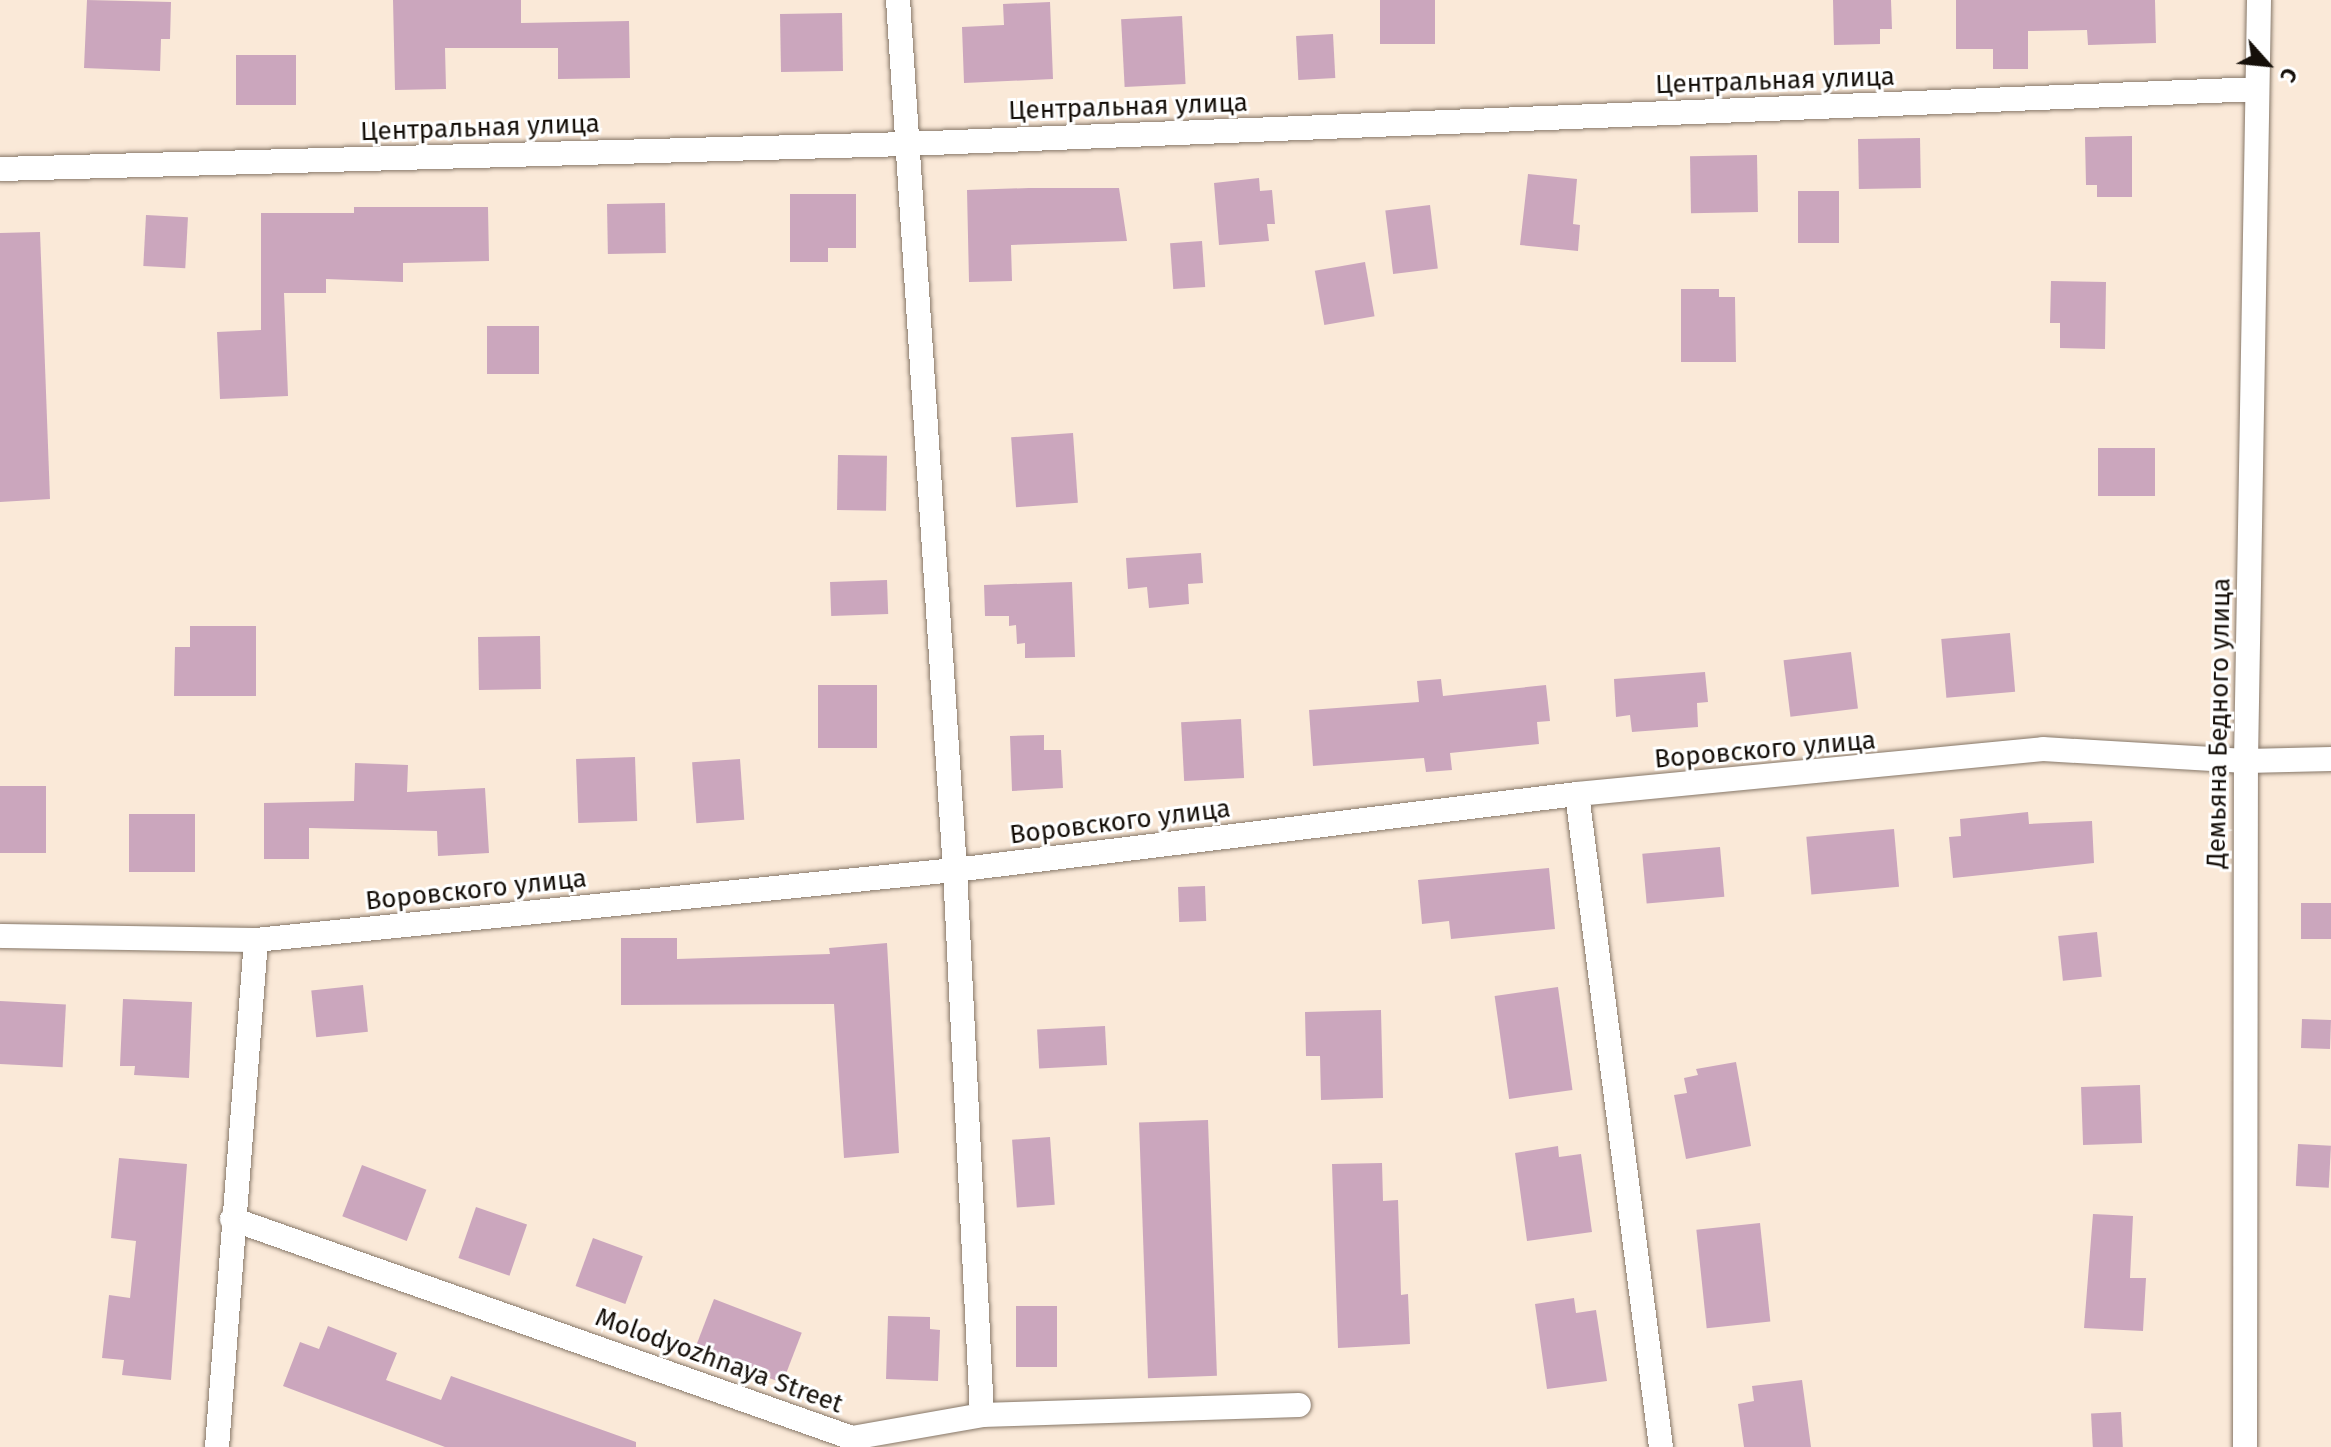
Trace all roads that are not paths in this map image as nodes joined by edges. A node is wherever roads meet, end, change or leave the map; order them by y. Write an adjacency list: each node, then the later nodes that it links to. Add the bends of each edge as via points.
1 (898, 0): 4 (street)
2 (2259, 0): 3 (street, Демьяна Бедного улица)
3 (2257, 89): 4 (street, Центральная улица); 7 (street, Демьяна Бедного улица)
4 (907, 144): 5 (street, Центральная улица); 9 (street)
5 (0, 169)
6 (2331, 759): 7 (street, Воровского улица)
7 (2246, 761): 8 (street, Воровского улица, via 2043,749); 17 (street, Демьяна Бедного улица)
8 (1577, 794): 9 (street, Воровского улица); 16 (street)
9 (955, 870): 11 (street, Воровского улица); 14 (street)
10 (0, 936): 11 (street, Воровского улица)
11 (256, 940): 12 (street)
12 (232, 1219): 14 (street, Molodyozhnaya Street, via 852,1438); 15 (street)
13 (1299, 1405): 14 (street, Molodyozhnaya Street)
14 (982, 1415)
15 (217, 1447)
16 (1661, 1447)
17 (2245, 1447)

